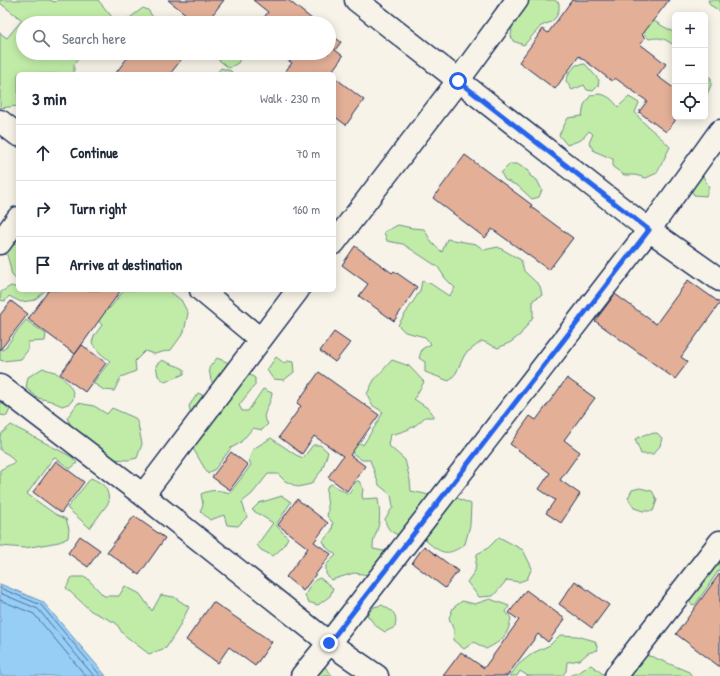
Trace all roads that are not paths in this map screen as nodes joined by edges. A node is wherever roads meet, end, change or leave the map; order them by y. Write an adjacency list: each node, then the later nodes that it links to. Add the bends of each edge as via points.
1 (356, 0): 3 (street)
2 (517, 0): 3 (street)
3 (458, 81): 8 (street); 9 (street)
4 (0, 121): 6 (street)
5 (720, 131): 8 (street)
6 (16, 133)
7 (16, 221): 10 (street)
8 (649, 230): 11 (street); 18 (street)
9 (336, 240)
10 (0, 243)
11 (720, 280)
12 (203, 292): 14 (street)
13 (296, 292): 14 (street)
14 (260, 339): 16 (street)
15 (0, 386): 16 (street)
16 (143, 495): 18 (street)
17 (720, 542): 21 (street)
18 (329, 643): 19 (street); 20 (street)
19 (302, 676)
20 (377, 676)
21 (616, 676)

